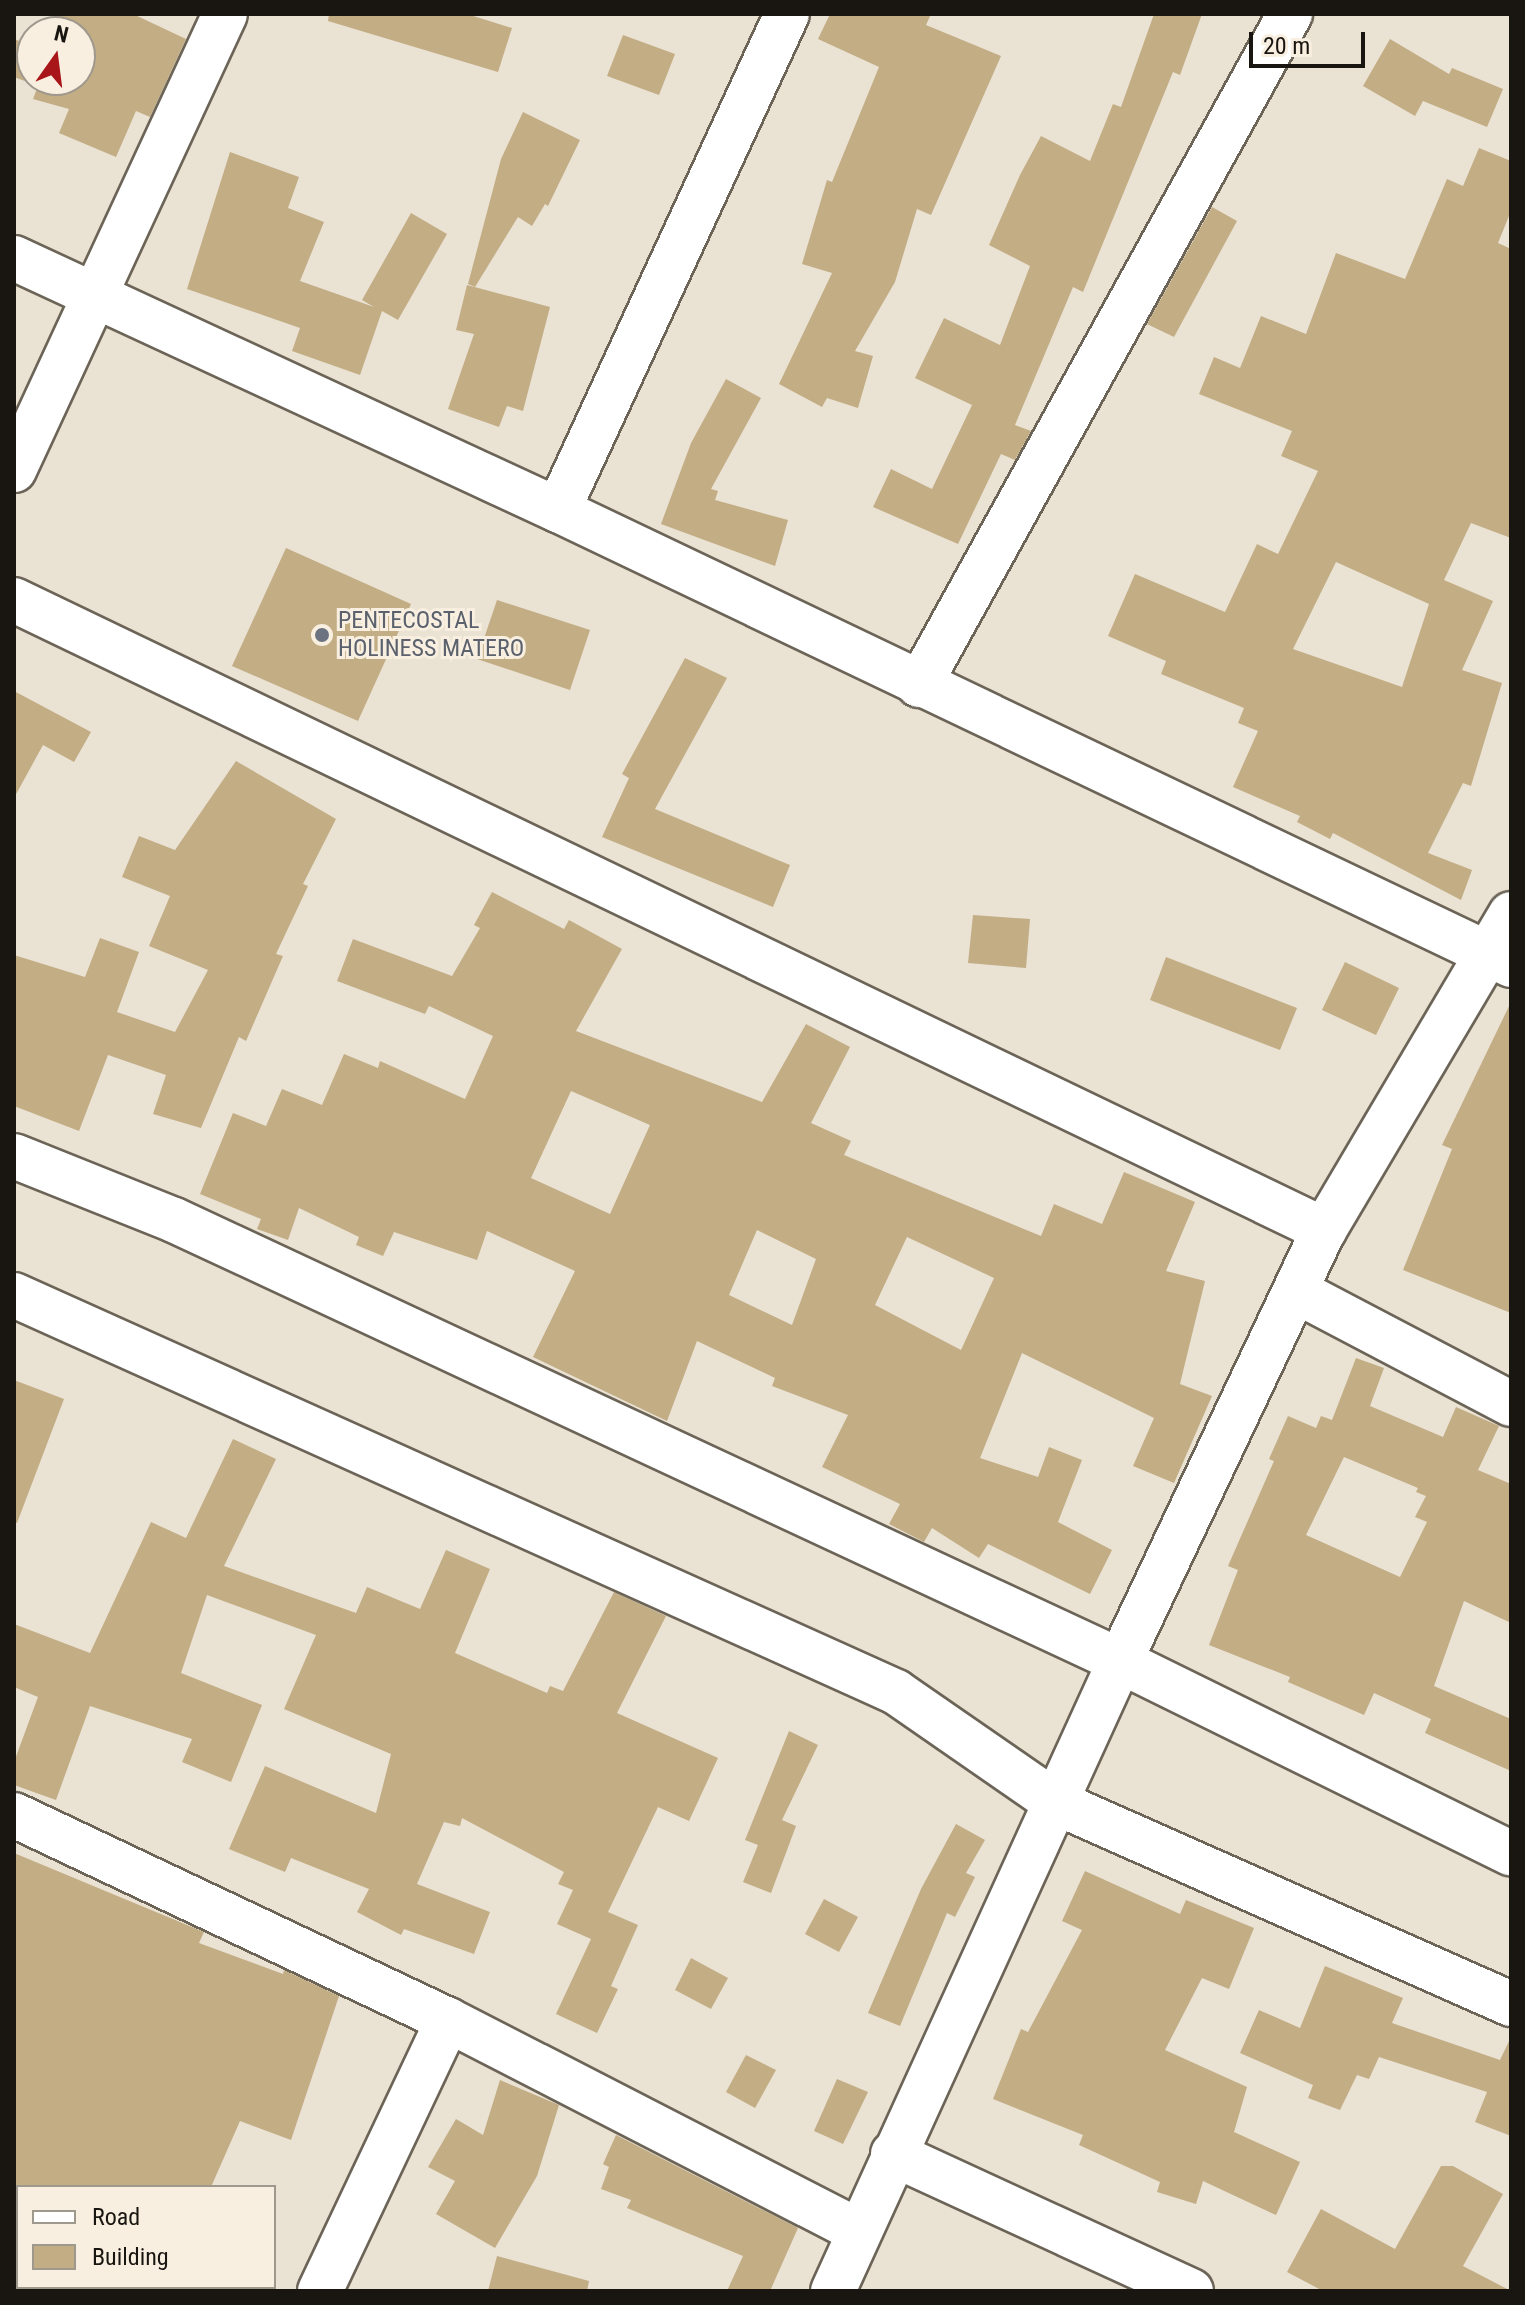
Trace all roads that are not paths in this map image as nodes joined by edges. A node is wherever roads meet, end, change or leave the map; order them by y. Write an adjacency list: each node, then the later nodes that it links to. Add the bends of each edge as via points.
1 (225, 14): 5 (street)
2 (787, 14): 7 (street)
3 (1290, 14): 9 (street)
4 (14, 258): 5 (street)
5 (94, 298): 6 (street); 7 (street)
6 (14, 470)
7 (558, 510): 9 (street)
8 (14, 600): 13 (street)
9 (919, 685): 11 (street)
10 (1511, 914): 11 (street)
11 (1501, 960): 13 (street)
12 (14, 1156): 17 (street, via 174,1220)
13 (1324, 1230): 14 (street)
14 (1296, 1291): 16 (street); 17 (street)
15 (14, 1295): 18 (street, via 896,1692)
16 (1511, 1404)
17 (1120, 1661): 18 (street); 20 (street)
18 (1055, 1802): 21 (street); 23 (street)
19 (14, 1815): 22 (street)
20 (1511, 1853)
21 (1511, 2004)
22 (448, 2020): 24 (street); 26 (street)
23 (893, 2154): 24 (street); 25 (street)
24 (858, 2231): 27 (street)
25 (1169, 2285)
26 (320, 2291)
27 (833, 2291)

